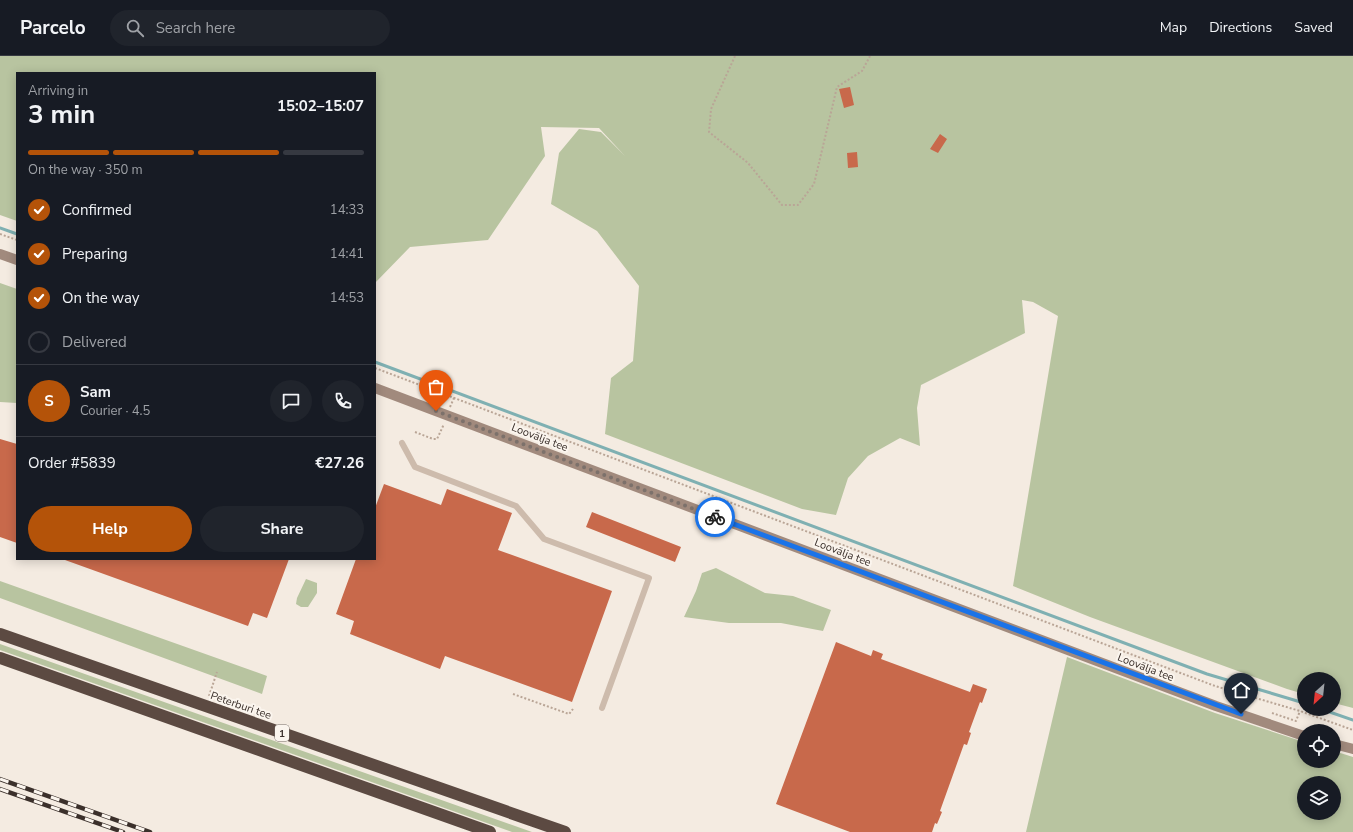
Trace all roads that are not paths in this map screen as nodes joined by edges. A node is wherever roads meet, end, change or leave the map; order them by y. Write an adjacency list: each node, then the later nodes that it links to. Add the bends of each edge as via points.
1 (0, 254): 2 (street)
2 (16, 260)
3 (376, 388): 8 (street, Loovälja tee, via 448,412 1216,706)
4 (402, 443): 7 (lane, via 415,466 516,506 544,539 649,578)
5 (0, 634): 12 (highway, Peterburi tee / 1)
6 (0, 658): 11 (highway, 1)
7 (602, 708)
8 (1297, 734)
9 (1341, 746): 10 (street)
10 (1353, 749)
11 (490, 832)
12 (565, 832)

